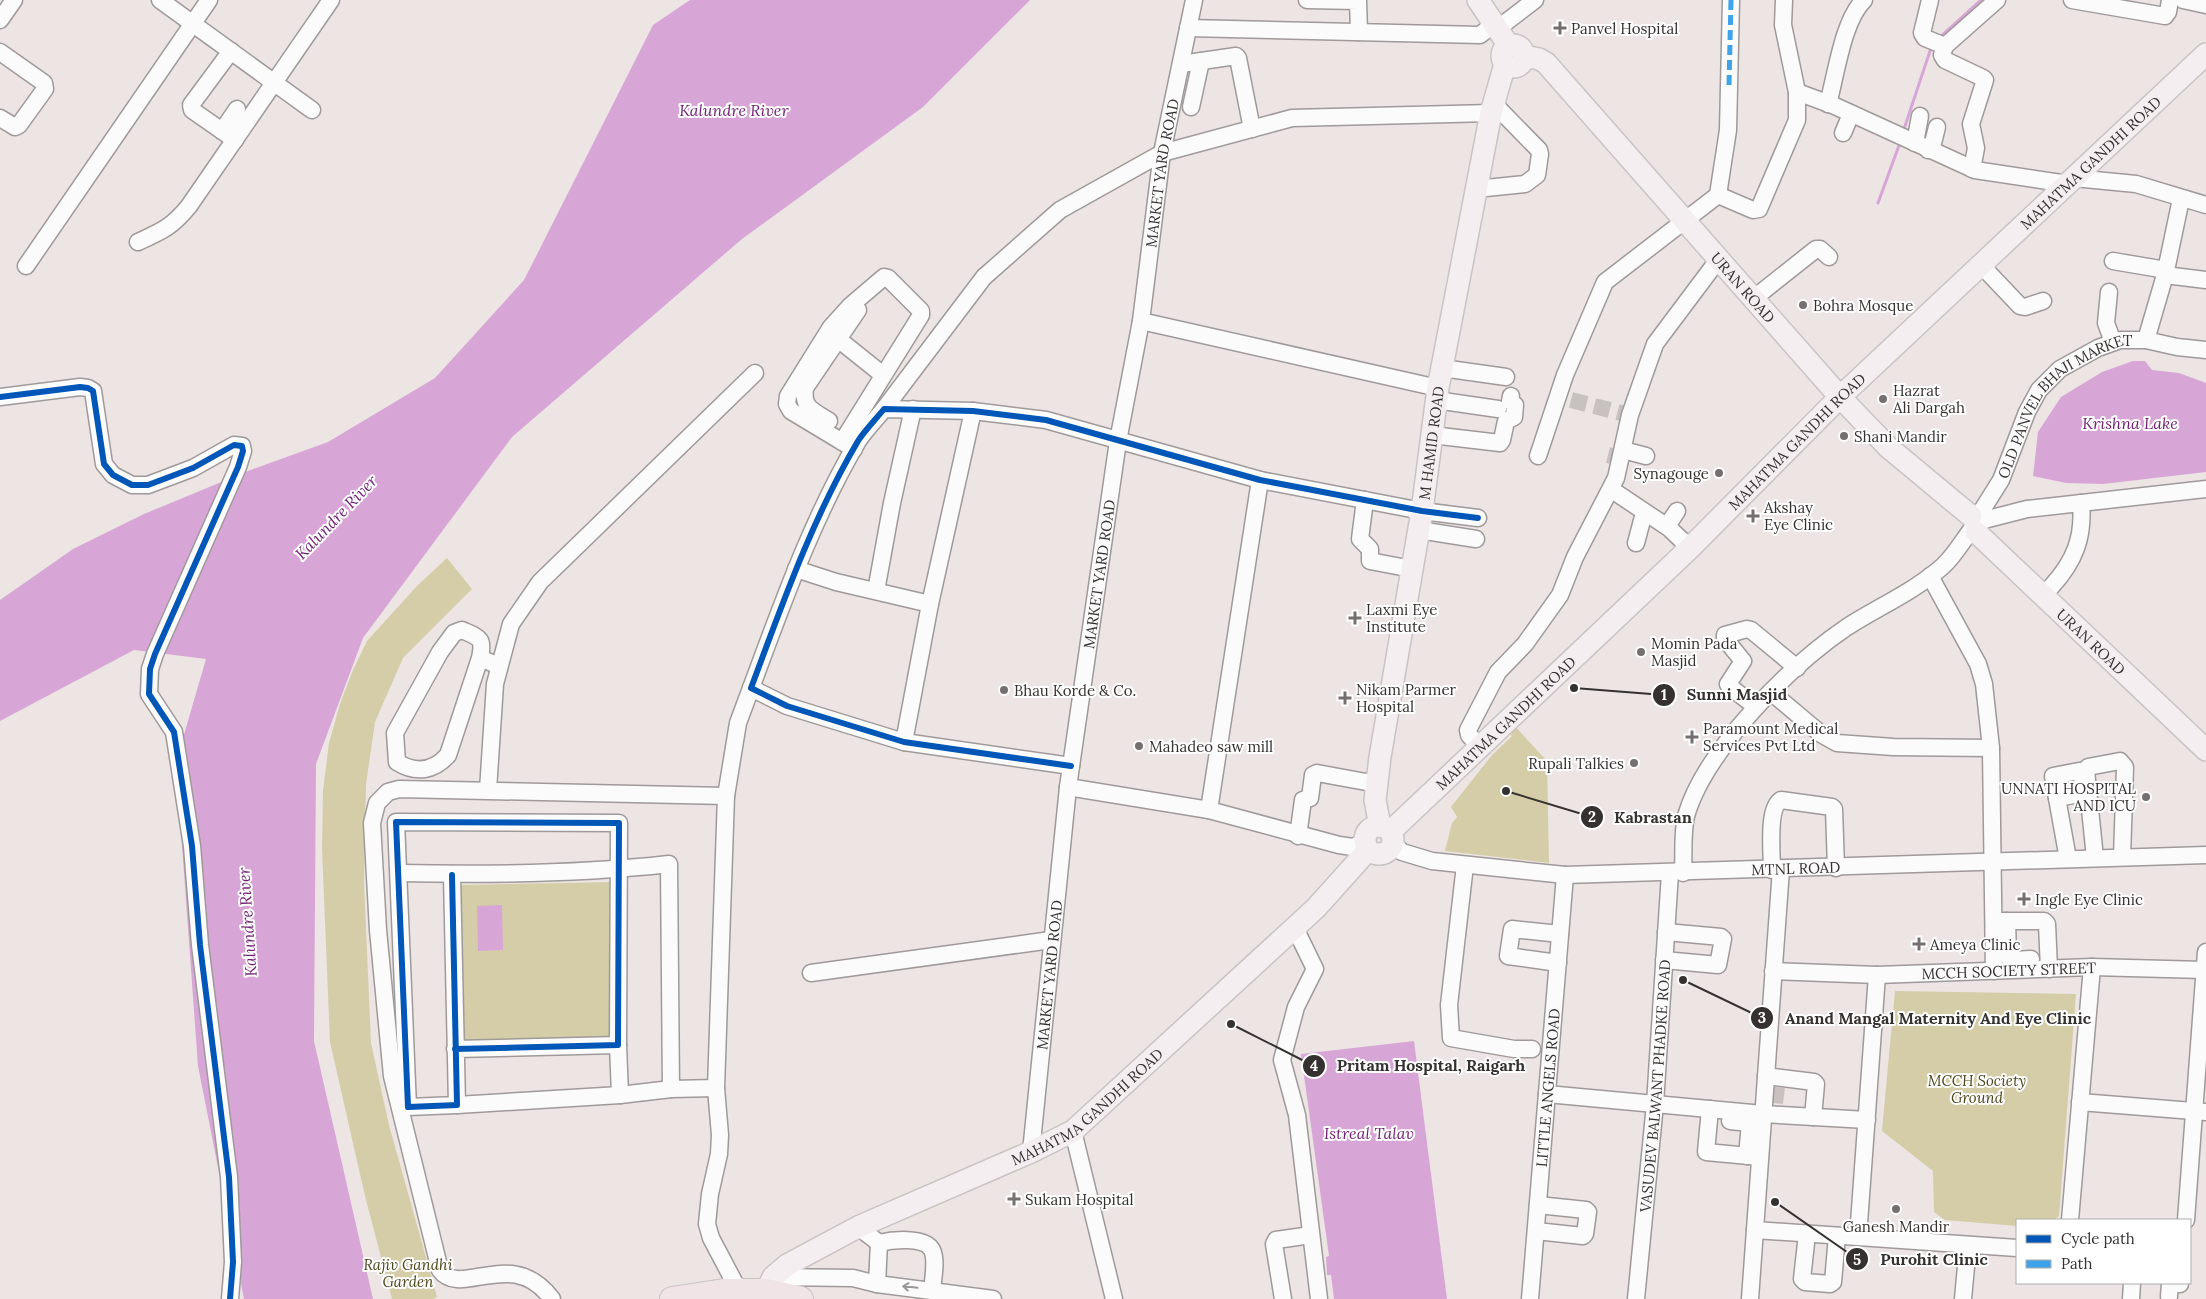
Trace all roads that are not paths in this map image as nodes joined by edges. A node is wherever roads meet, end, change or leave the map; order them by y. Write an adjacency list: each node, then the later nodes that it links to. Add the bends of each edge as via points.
1 (14, 0): 19 (street)
2 (160, 0): 20 (street)
3 (209, 0): 20 (street)
4 (331, 0): 30 (street)
5 (1194, 0): 21 (street, MARKET YARD ROAD)
6 (1307, 0): 17 (street)
7 (1478, 0): 23 (main road)
8 (1535, 0): 23 (street)
9 (1731, 0): 49 (street, via 1729,115)
10 (1784, 0): 31 (street, via 1783,25)
11 (1864, 0): 32 (street, via 1847,27)
12 (1930, 0): 24 (street, via 1922,33 1925,38)
13 (1997, 0): 24 (street)
14 (2072, 0): 15 (street, via 2165,16)
15 (2170, 0)
16 (2183, 0): 18 (street)
17 (1358, 1): 22 (street)
18 (2206, 5)
19 (0, 20)
20 (193, 24): 25 (street); 58 (street)
21 (1188, 28): 22 (street); 29 (street, MARKET YARD ROAD)
22 (1359, 32): 23 (street, via 1480,35)
23 (1506, 44): 34 (main road, M HAMID ROAD); 52 (main road, URAN ROAD, via 1546,63)
24 (1944, 46): 46 (street, via 1942,55 1945,60 1985,80 1971,124 1976,148)
25 (231, 51): 30 (street); 43 (street, via 191,105 192,110)
26 (0, 52): 39 (street, via 44,83 45,89 19,125 15,127)
27 (2206, 54): 47 (main road, MAHATMA GANDHI ROAD)
28 (1201, 61): 29 (street); 33 (street); 41 (street, via 1238,58)
29 (1181, 64): 45 (street, MARKET YARD ROAD)
30 (287, 67): 36 (street, via 297,99); 43 (street)
31 (1797, 92): 32 (street); 49 (street, via 1796,126 1759,209 1753,210)
32 (1828, 104): 37 (street)
33 (1191, 107)
34 (1493, 108): 41 (street, via 1292,118); 48 (main road, M HAMID ROAD); 48 (street, via 1539,150 1537,175 1525,184)
35 (237, 110): 43 (street)
36 (312, 110)
37 (1850, 114): 42 (street); 44 (street)
38 (1920, 116): 44 (street)
39 (0, 118)
40 (1937, 128): 44 (street, via 1933,143)
41 (1252, 129): 45 (street)
42 (1843, 133)
43 (229, 135): 53 (street, via 177,221)
44 (1911, 142): 46 (street)
45 (1162, 153): 64 (street, MARKET YARD ROAD); 78 (street, via 1060,210 984,277)
46 (1972, 169): 47 (street)
47 (2071, 181): 50 (street, via 2136,184); 57 (main road, MAHATMA GANDHI ROAD)
48 (1476, 189): 69 (main road, M HAMID ROAD)
49 (1718, 195): 52 (street)
50 (2181, 199): 51 (street); 59 (street)
51 (2206, 205)
52 (1684, 220): 55 (main road, URAN ROAD); 86 (street, via 1604,282 1565,375 1564,398)
53 (138, 242)
54 (1829, 257): 62 (street, via 1816,249)
55 (1718, 260): 62 (main road, URAN ROAD); 85 (street, via 1655,344 1628,415)
56 (2113, 261): 59 (street)
57 (1981, 265): 63 (street, via 2020,306); 76 (main road, MAHATMA GANDHI ROAD)
58 (26, 266)
59 (2166, 272): 60 (street); 66 (street)
60 (2206, 280)
61 (2109, 292): 67 (street, via 2106,320)
62 (1753, 299): 76 (main road, URAN ROAD)
63 (2043, 301)
64 (1141, 321): 73 (street); 84 (street, MARKET YARD ROAD)
65 (838, 339): 70 (street); 70 (street, via 858,309 873,295 884,288 898,297 908,311 908,328); 83 (street, via 805,388 804,398 808,407)
66 (2146, 340): 67 (street, OLD PANVEL BHAJI MARKET); 68 (street, OLD PANVEL BHAJI MARKET)
67 (2113, 342): 97 (street, OLD PANVEL BHAJI MARKET, via 2070,362 2040,390 2022,422 2001,480)
68 (2206, 350)
69 (1442, 368): 72 (street); 73 (main road, M HAMID ROAD)
70 (878, 371): 80 (street)
71 (755, 373): 109 (street, via 540,582 510,624)
72 (1506, 377)
73 (1437, 394): 77 (street); 82 (main road, M HAMID ROAD)
74 (1511, 396): 82 (street, via 1510,401 1515,405 1514,418 1506,421 1500,443)
75 (0, 397): 195 (street, via 80,387 94,391 104,464 113,475 132,485 148,485 193,468 239,444 243,451 155,654 150,669 149,694 174,732 192,846 200,945 229,1177 233,1262)
76 (1840, 397): 97 (main road, URAN ROAD, via 1888,447); 101 (main road, MAHATMA GANDHI ROAD)
77 (1498, 408)
78 (884, 409): 79 (street); 83 (street)
79 (913, 409): 81 (street); 106 (street)
80 (852, 410)
81 (972, 411): 84 (street, via 1046,420); 107 (street)
82 (1432, 435): 96 (main road, M HAMID ROAD)
83 (851, 441): 83 (street, via 791,411 787,404 788,396 831,327 884,277 921,311 921,316); 102 (street)
84 (1118, 441): 88 (street); 119 (street, MARKET YARD ROAD)
85 (1620, 455): 87 (street); 89 (street)
86 (1538, 456)
87 (1646, 456)
88 (1260, 480): 91 (street); 126 (street)
89 (1612, 490): 94 (street); 116 (street, via 1586,536 1560,595 1525,644 1494,679 1468,730)
90 (2206, 490): 92 (street)
91 (1365, 500): 96 (street); 103 (street, via 1360,538 1370,549 1370,561)
92 (2082, 503): 97 (street, via 2027,509); 105 (street, via 2083,526 2078,548)
93 (1677, 511): 98 (street)
94 (1644, 513): 98 (street); 100 (street)
95 (1478, 518): 96 (street)
96 (1420, 520): 99 (street); 103 (main road, M HAMID ROAD)
97 (1978, 523): 104 (street, OLD PANVEL BHAJI MARKET, via 1950,558); 105 (main road, URAN ROAD); 118 (main road, URAN ROAD)
98 (1667, 526): 101 (street)
99 (1476, 539)
100 (1636, 544)
101 (1690, 548): 116 (main road, MAHATMA GANDHI ROAD)
102 (796, 569): 106 (street); 111 (street)
103 (1412, 569): 120 (main road, M HAMID ROAD)
104 (1930, 576): 110 (street, OLD PANVEL BHAJI MARKET, via 1845,628); 117 (street, via 1982,674)
105 (2051, 587): 114 (main road, URAN ROAD)
106 (876, 591): 107 (street)
107 (930, 604): 115 (street)
108 (480, 658): 108 (street, via 482,644 479,638 462,630 454,633 440,652 396,733 397,762 407,768 427,769 439,765 448,755); 109 (street)
109 (499, 666): 122 (street)
110 (1797, 668): 112 (street, VASUDEV BALWANT PHADKE ROAD); 113 (street, via 1751,630 1725,636 1744,661 1728,684)
111 (750, 688): 115 (street, via 787,706); 124 (street, via 738,723)
112 (1771, 692): 113 (street, VASUDEV BALWANT PHADKE ROAD); 117 (street, via 1821,734 1838,743)
113 (1756, 707): 140 (street, VASUDEV BALWANT PHADKE ROAD, via 1726,742 1690,805)
114 (2206, 734)
115 (904, 742): 119 (street)
116 (1479, 746): 127 (main road, MAHATMA GANDHI ROAD)
117 (1991, 748): 134 (street)
118 (2206, 750)
119 (1072, 766): 121 (street, MARKET YARD ROAD)
120 (1377, 784): 127 (main road, M HAMID ROAD, via 1375,800); 128 (street, via 1317,773 1313,775 1310,798 1303,800)
121 (1068, 787): 126 (street); 147 (street, MARKET YARD ROAD)
122 (488, 790): 124 (street); 196 (street, via 399,789 388,792 377,803 372,823 373,852 392,1076 444,1280 466,1290 504,1278 519,1278 543,1287)
123 (2085, 793): 125 (street); 125 (street, via 2079,771 2053,776); 132 (street)
124 (726, 796): 162 (street)
125 (2057, 798): 133 (street)
126 (1209, 810): 128 (street)
127 (1387, 833): 129 (main road, MAHATMA GANDHI ROAD, via 1388,850 1380,854); 135 (street, MTNL ROAD, via 1402,852 1432,861)
128 (1298, 836): 129 (street, via 1346,846)
129 (1367, 846): 144 (main road, MAHATMA GANDHI ROAD, via 1316,908)
130 (2206, 855): 131 (street, MTNL ROAD)
131 (2122, 857): 132 (street, MTNL ROAD); 132 (street, via 2125,767 2120,761 2086,770)
132 (2094, 858): 133 (street, MTNL ROAD)
133 (2068, 859): 134 (street, MTNL ROAD)
134 (1994, 861): 136 (street, MTNL ROAD); 143 (street)
135 (1465, 865): 142 (street, MTNL ROAD); 160 (street, via 1449,1005 1451,1038)
136 (1836, 868): 137 (street, MTNL ROAD); 137 (street, via 1832,806 1781,800 1772,812)
137 (1777, 869): 140 (street, MTNL ROAD); 154 (street)
138 (619, 870): 139 (street, via 620,823 396,822); 141 (street); 158 (street); 163 (street, via 669,864)
139 (399, 873): 141 (street); 168 (street, via 408,1107)
140 (1677, 873): 142 (street, MTNL ROAD); 145 (street, VASUDEV BALWANT PHADKE ROAD)
141 (452, 874): 159 (street)
142 (1565, 875): 164 (street, LITTLE ANGELS ROAD)
143 (2001, 921): 146 (street); 150 (street, via 2044,921 2047,924)
144 (1295, 928): 174 (main road, MAHATMA GANDHI ROAD); 184 (street, via 1315,969 1296,1007 1282,1060 1297,1115)
145 (1666, 932): 149 (street, VASUDEV BALWANT PHADKE ROAD); 149 (street, via 1723,939 1718,965)
146 (2000, 939): 151 (street, via 2012,960); 155 (street)
147 (1051, 940): 156 (street); 175 (street, MARKET YARD ROAD)
148 (2206, 952): 153 (street)
149 (1664, 960): 167 (street, VASUDEV BALWANT PHADKE ROAD)
150 (2049, 964): 151 (street, MCCH SOCIETY STREET); 152 (street, MCCH SOCIETY STREET)
151 (2026, 965): 155 (street, MCCH SOCIETY STREET)
152 (2092, 967): 153 (street); 166 (street, MCCH SOCIETY STREET)
153 (2204, 970): 169 (street)
154 (1774, 971): 157 (street, MCCH SOCIETY STREET); 161 (street)
155 (1994, 971): 157 (street, MCCH SOCIETY STREET)
156 (811, 973)
157 (1877, 975): 173 (street)
158 (618, 1045): 159 (street); 165 (street)
159 (455, 1049): 168 (street)
160 (1532, 1049)
161 (1773, 1079): 170 (street); 172 (street, via 1814,1082)
162 (716, 1088): 163 (street); 194 (street, via 719,1154 707,1224)
163 (671, 1089): 165 (street)
164 (1547, 1094): 167 (street); 177 (street, LITTLE ANGELS ROAD)
165 (620, 1095): 168 (street)
166 (2080, 1102): 169 (street); 178 (street, MCCH SOCIETY STREET)
167 (1655, 1104): 171 (street); 204 (street, VASUDEV BALWANT PHADKE ROAD)
168 (457, 1105)
169 (2200, 1112): 179 (street)
170 (1768, 1113): 171 (street); 172 (street); 176 (street)
171 (1713, 1114): 176 (street, via 1706,1152)
172 (1813, 1117): 173 (street)
173 (1867, 1120): 185 (street)
174 (1073, 1131): 175 (main road, MAHATMA GANDHI ROAD); 200 (street)
175 (1031, 1152): 180 (main road, MAHATMA GANDHI ROAD)
176 (1754, 1156): 181 (street)
177 (1538, 1205): 182 (street, LITTLE ANGELS ROAD); 182 (street, via 1588,1212 1583,1236)
178 (2070, 1219)
179 (2186, 1219)
180 (858, 1227): 187 (street); 192 (main road, MAHATMA GANDHI ROAD, via 787,1265)
181 (1755, 1230): 183 (street); 205 (street)
182 (1536, 1231): 203 (street, LITTLE ANGELS ROAD)
183 (1811, 1234): 186 (street); 186 (street, via 1804,1282 1833,1282)
184 (1311, 1235): 201 (street, via 1276,1240 1274,1244); 202 (street)
185 (1858, 1237): 186 (street); 188 (street)
186 (1836, 1240)
187 (879, 1244): 190 (street); 193 (street, via 894,1240 928,1245 934,1258)
188 (1968, 1244): 189 (street); 206 (street)
189 (2016, 1248)
190 (877, 1284): 192 (street, via 853,1278); 193 (street, one-way to 190)
191 (2132, 1284): 207 (street)
192 (767, 1289): 194 (highway); 198 (highway)
193 (932, 1290): 199 (street)
194 (723, 1295): 197 (highway)
195 (230, 1299)
196 (552, 1299)
197 (672, 1299)
198 (801, 1299)
199 (993, 1299)
200 (1114, 1299)
201 (1283, 1299)
202 (1319, 1299)
203 (1530, 1299)
204 (1636, 1299)
205 (1750, 1299)
206 (1963, 1299)
207 (2131, 1299)

